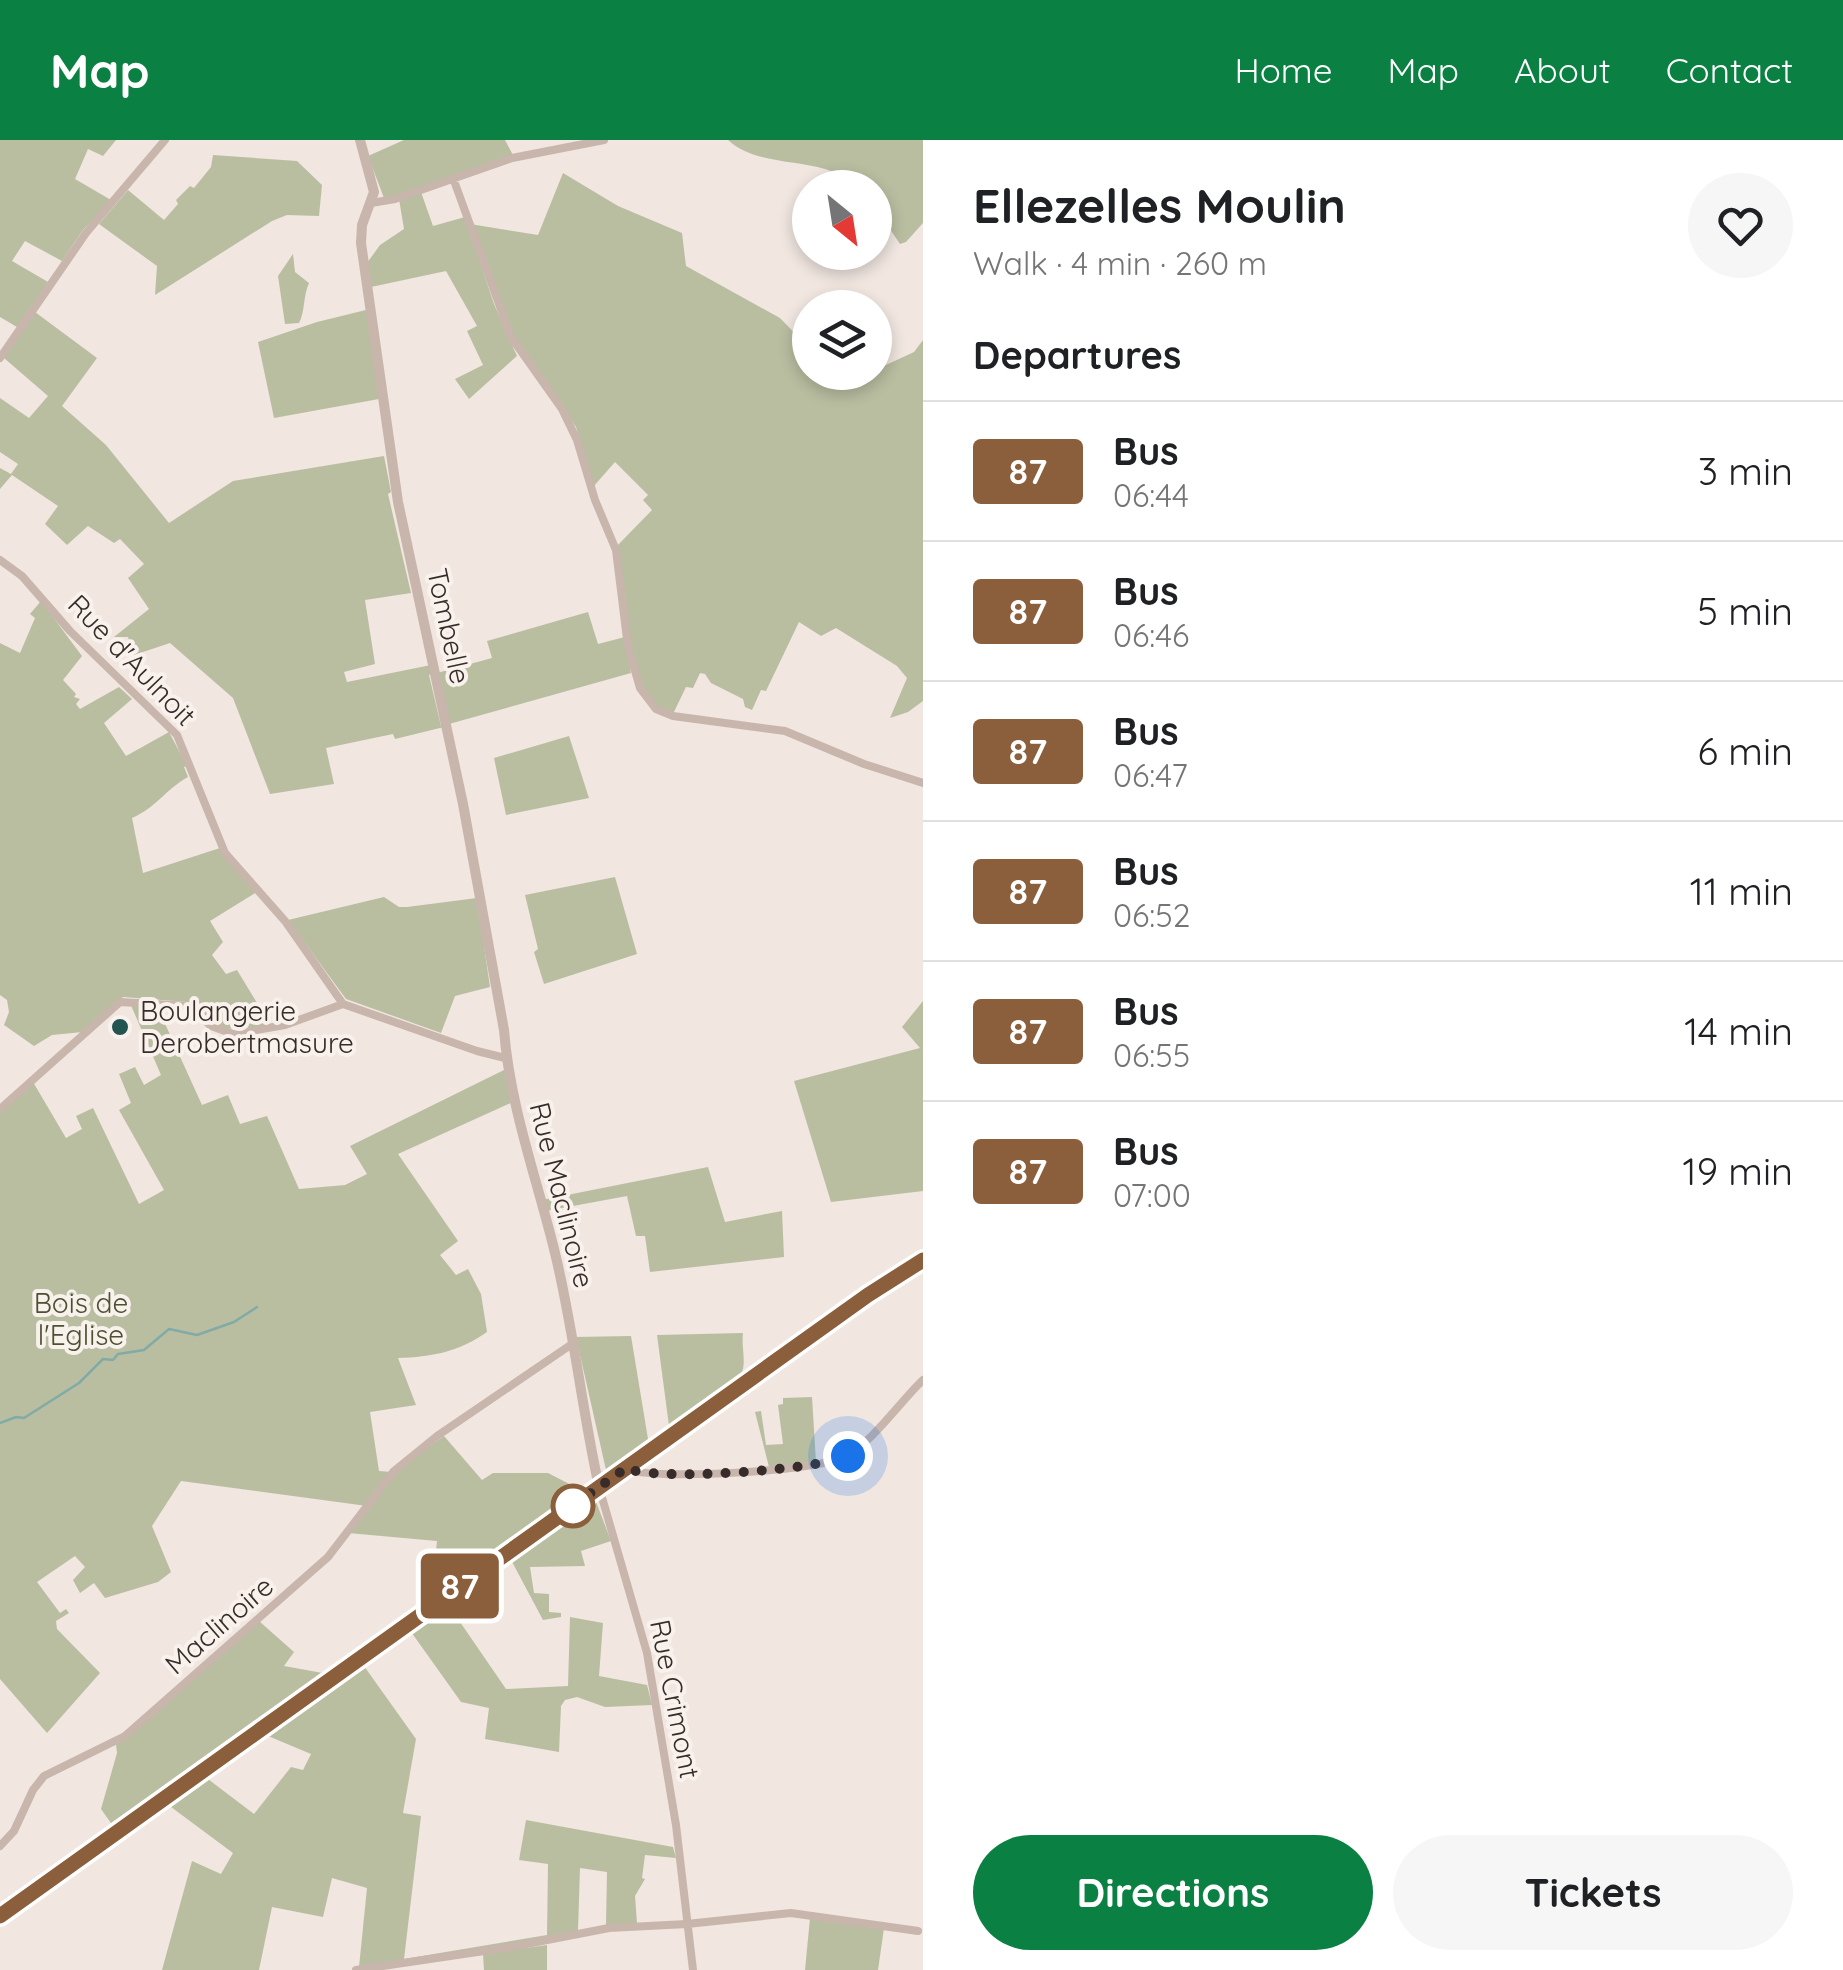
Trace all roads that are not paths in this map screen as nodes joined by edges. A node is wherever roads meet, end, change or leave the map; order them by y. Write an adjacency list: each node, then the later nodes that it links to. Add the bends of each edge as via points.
1 (165, 140): 6 (street, via 86,233)
2 (360, 140): 5 (street, Tombelle, via 373,180)
3 (604, 140): 4 (street)
4 (453, 178): 5 (street); 8 (street, via 511,337 577,440 616,550 631,660 643,694 656,710 785,730)
5 (371, 202): 10 (street, Tombelle, via 362,243 388,441 474,858)
6 (0, 358)
7 (0, 560): 9 (street, Rue d'Aulnoit, via 177,735 230,860 285,921)
8 (923, 783)
9 (343, 1004): 10 (street); 11 (street, via 233,1034 211,1026 189,1006 125,1000)
10 (505, 1058): 13 (street, Rue Maclinoire)
11 (0, 1109)
12 (923, 1260): 15 (main road)
13 (572, 1344): 16 (street, Rue Maclinoire); 17 (street, Maclinoire, via 394,1471 328,1557 120,1740 44,1776)
14 (923, 1380): 15 (street, via 839,1460 668,1474)
15 (626, 1468): 16 (main road)
16 (599, 1487): 18 (main road); 19 (street, Rue Crimont, via 647,1653)
17 (0, 1846)
18 (0, 1916)
19 (688, 1924): 20 (street, via 791,1913); 21 (street, via 609,1928); 22 (street, Rue Crimont)
20 (918, 1931)
21 (356, 1970)
22 (693, 1970)

